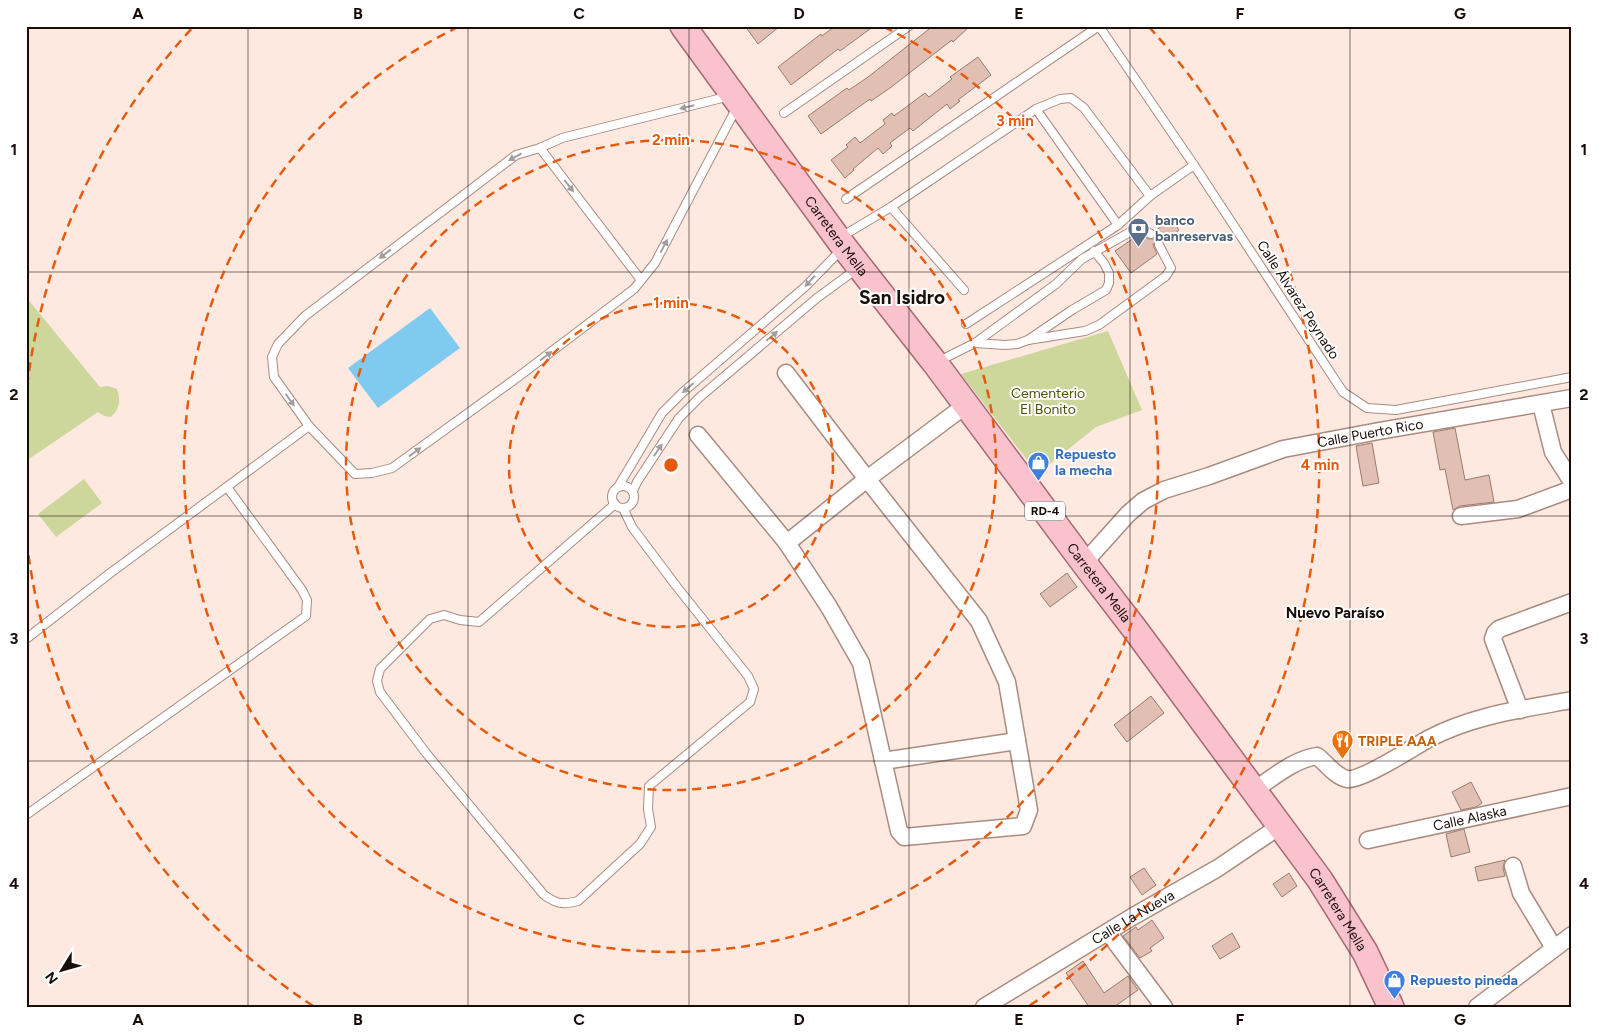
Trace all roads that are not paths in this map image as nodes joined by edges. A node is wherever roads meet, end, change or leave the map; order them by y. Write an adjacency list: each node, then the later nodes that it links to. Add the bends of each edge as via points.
1 (683, 26): 4 (main road, Carretera Mella / RD-4)
2 (909, 26): 6 (lane)
3 (1099, 26): 8 (lane, Calle Álvarez Peynado); 10 (lane)
4 (737, 99): 7 (lane, one-way to 7, via 562,138); 14 (main road, Carretera Mella / RD-4); 18 (lane, one-way to 4, via 654,263)
5 (1036, 109): 9 (lane, via 1060,98 1071,98 1084,108); 11 (lane); 12 (lane)
6 (784, 113)
7 (540, 148): 18 (lane, one-way to 18); 29 (lane, one-way to 29, via 516,155 305,316 278,344 272,357 274,377)
8 (1194, 165): 9 (lane); 25 (lane, Calle Álvarez Peynado, via 1343,392 1367,408 1396,410)
9 (1150, 196): 12 (lane)
10 (846, 199)
11 (891, 207): 14 (lane); 19 (lane)
12 (1118, 225): 20 (lane)
13 (1151, 234): 16 (lane, via 1141,228)
14 (842, 242): 17 (main road, Carretera Mella / RD-4); 34 (lane, one-way to 34, via 806,286 662,413)
15 (1159, 245): 21 (lane, via 1171,268 1166,276 1099,326)
16 (1094, 252): 21 (lane, via 1109,273 1106,290); 22 (lane)
17 (860, 266): 23 (main road, Carretera Mella / RD-4); 36 (lane, one-way to 17, via 679,418 700,397)
18 (642, 280): 29 (lane, one-way to 18, via 355,474 392,468 518,377)
19 (964, 290)
20 (966, 324)
21 (1028, 340): 22 (lane, via 1005,345)
22 (975, 343): 23 (lane)
23 (935, 363): 28 (main road, Carretera Mella / RD-4)
24 (786, 373): 31 (street)
25 (1572, 377)
26 (1572, 398): 27 (street, Calle Puerto Rico)
27 (1541, 404): 32 (street, via 1553,452); 40 (street, Calle Puerto Rico, via 1283,449 1164,490 1128,514)
28 (966, 405): 31 (street); 40 (main road, Carretera Mella / RD-4)
29 (309, 426): 33 (lane)
30 (698, 435): 39 (street)
31 (867, 479): 39 (street); 45 (street, via 979,621 1007,682)
32 (1572, 482)
33 (228, 487): 42 (lane); 49 (lane, via 302,590 307,600 306,616)
34 (618, 487): 36 (lane, via 628,487); 37 (lane, via 612,496)
35 (1572, 489): 38 (street, via 1518,509)
36 (632, 491): 37 (lane, via 632,502 628,506)
37 (619, 506): 37 (lane, via 677,587 748,676 754,689 750,702 649,786 648,810 652,827 640,844 578,901 556,903 544,895 426,753 380,692 377,681 380,669 430,619 444,615 479,622)
38 (1461, 516)
39 (786, 544): 46 (street, via 829,607 861,663)
40 (1084, 563): 47 (main road, Carretera Mella / RD-4)
41 (1572, 602): 44 (street, via 1495,633 1493,639)
42 (26, 639)
43 (1572, 700): 44 (street)
44 (1520, 710): 47 (street, via 1478,719 1431,738 1361,777 1347,779 1316,756 1307,757)
45 (1017, 741): 46 (street); 46 (street, via 1029,810 1022,826 904,836 899,831)
46 (883, 761)
47 (1254, 790): 50 (main road, Carretera Mella / RD-4)
48 (1572, 796): 51 (street, Calle Alaska)
49 (26, 815)
50 (1280, 826): 53 (street, Calle La Nueva, via 1218,868); 58 (main road, Carretera Mella / RD-4, via 1320,880 1365,952)
51 (1368, 840)
52 (1513, 866): 55 (street, via 1521,894)
53 (1108, 932): 56 (street, Calle La Nueva); 57 (street)
54 (1572, 935): 55 (street)
55 (1554, 948): 59 (street)
56 (984, 1007)
57 (1164, 1007)
58 (1391, 1007)
59 (1477, 1007)

